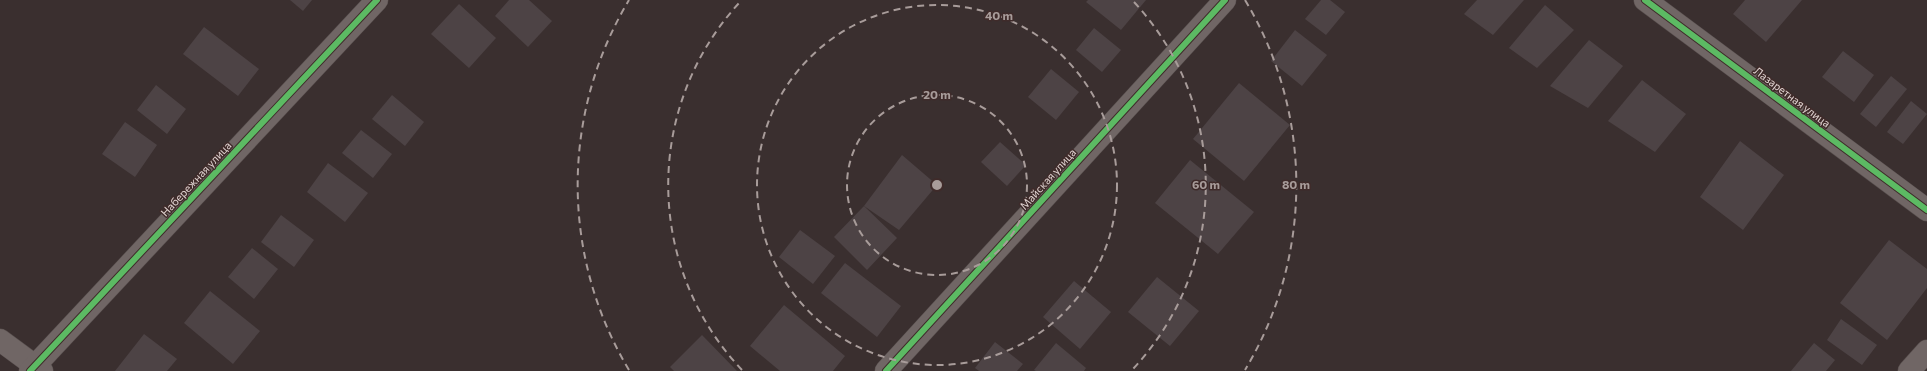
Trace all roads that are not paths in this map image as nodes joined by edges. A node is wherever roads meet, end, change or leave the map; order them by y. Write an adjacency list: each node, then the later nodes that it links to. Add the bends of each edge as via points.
1 (377, 0): 7 (street, Набережная улица)
2 (1224, 0): 8 (street, Майская улица)
3 (1645, 0): 4 (street, Лазаретная улица)
4 (1927, 210)
5 (0, 340): 7 (street)
6 (1927, 351): 9 (street)
7 (35, 369)
8 (886, 371)
9 (1909, 371)

